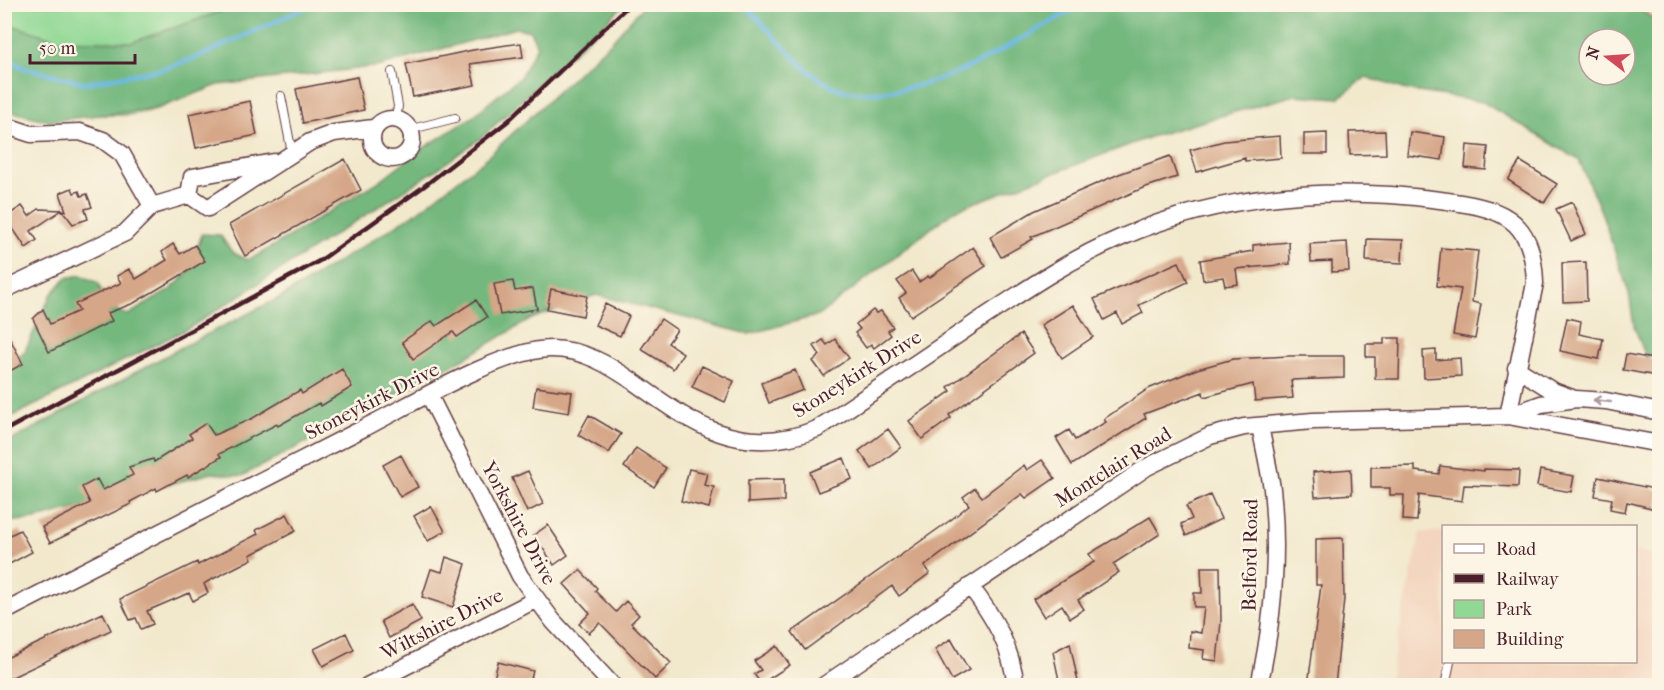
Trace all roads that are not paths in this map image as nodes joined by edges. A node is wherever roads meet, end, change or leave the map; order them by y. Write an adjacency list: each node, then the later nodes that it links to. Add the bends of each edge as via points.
1 (392, 72): 4 (lane, via 398,106)
2 (281, 96): 8 (lane)
3 (455, 118): 7 (lane)
4 (396, 119): 6 (street); 7 (street)
5 (4, 125): 10 (street, via 31,134 80,132 103,140 123,154)
6 (373, 128): 7 (street, via 375,151 392,160 409,152); 8 (street, via 334,133)
7 (412, 129)
8 (287, 157): 9 (street, via 192,177); 9 (street, via 208,208)
9 (189, 195): 10 (street)
10 (152, 206): 11 (street, via 125,233)
11 (4, 290)
12 (1516, 368): 13 (street, Stoneykirk Drive, via 1535,283 1533,251 1520,227 1488,208 1393,194 1345,192 1259,198 1166,220 1121,237 1045,277 817,429 799,436 742,439 705,429 606,364 571,351 523,353); 14 (street, via 1553,391); 16 (street, Stoneykirk Drive)
13 (429, 395): 20 (street, Yorkshire Drive); 21 (street, Stoneykirk Drive)
14 (1576, 399): 15 (street, Montclair Road, one-way to 14); 16 (street, Montclair Road, via 1541,404)
15 (1659, 412)
16 (1508, 416): 17 (street, Montclair Road); 18 (street, Montclair Road)
17 (1260, 426): 19 (street, Montclair Road, via 1210,435 1147,467); 27 (street, Belford Road, via 1274,527 1270,622)
18 (1659, 444)
19 (970, 586): 25 (street, Montclair Road); 26 (street, via 1000,629 1011,656)
20 (535, 600): 23 (street, Wiltshire Drive); 24 (street, Yorkshire Drive)
21 (4, 612)
22 (1450, 663): 28 (lane)
23 (367, 686)
24 (613, 686)
25 (823, 686)
26 (1016, 686)
27 (1259, 686)
28 (1445, 686)

